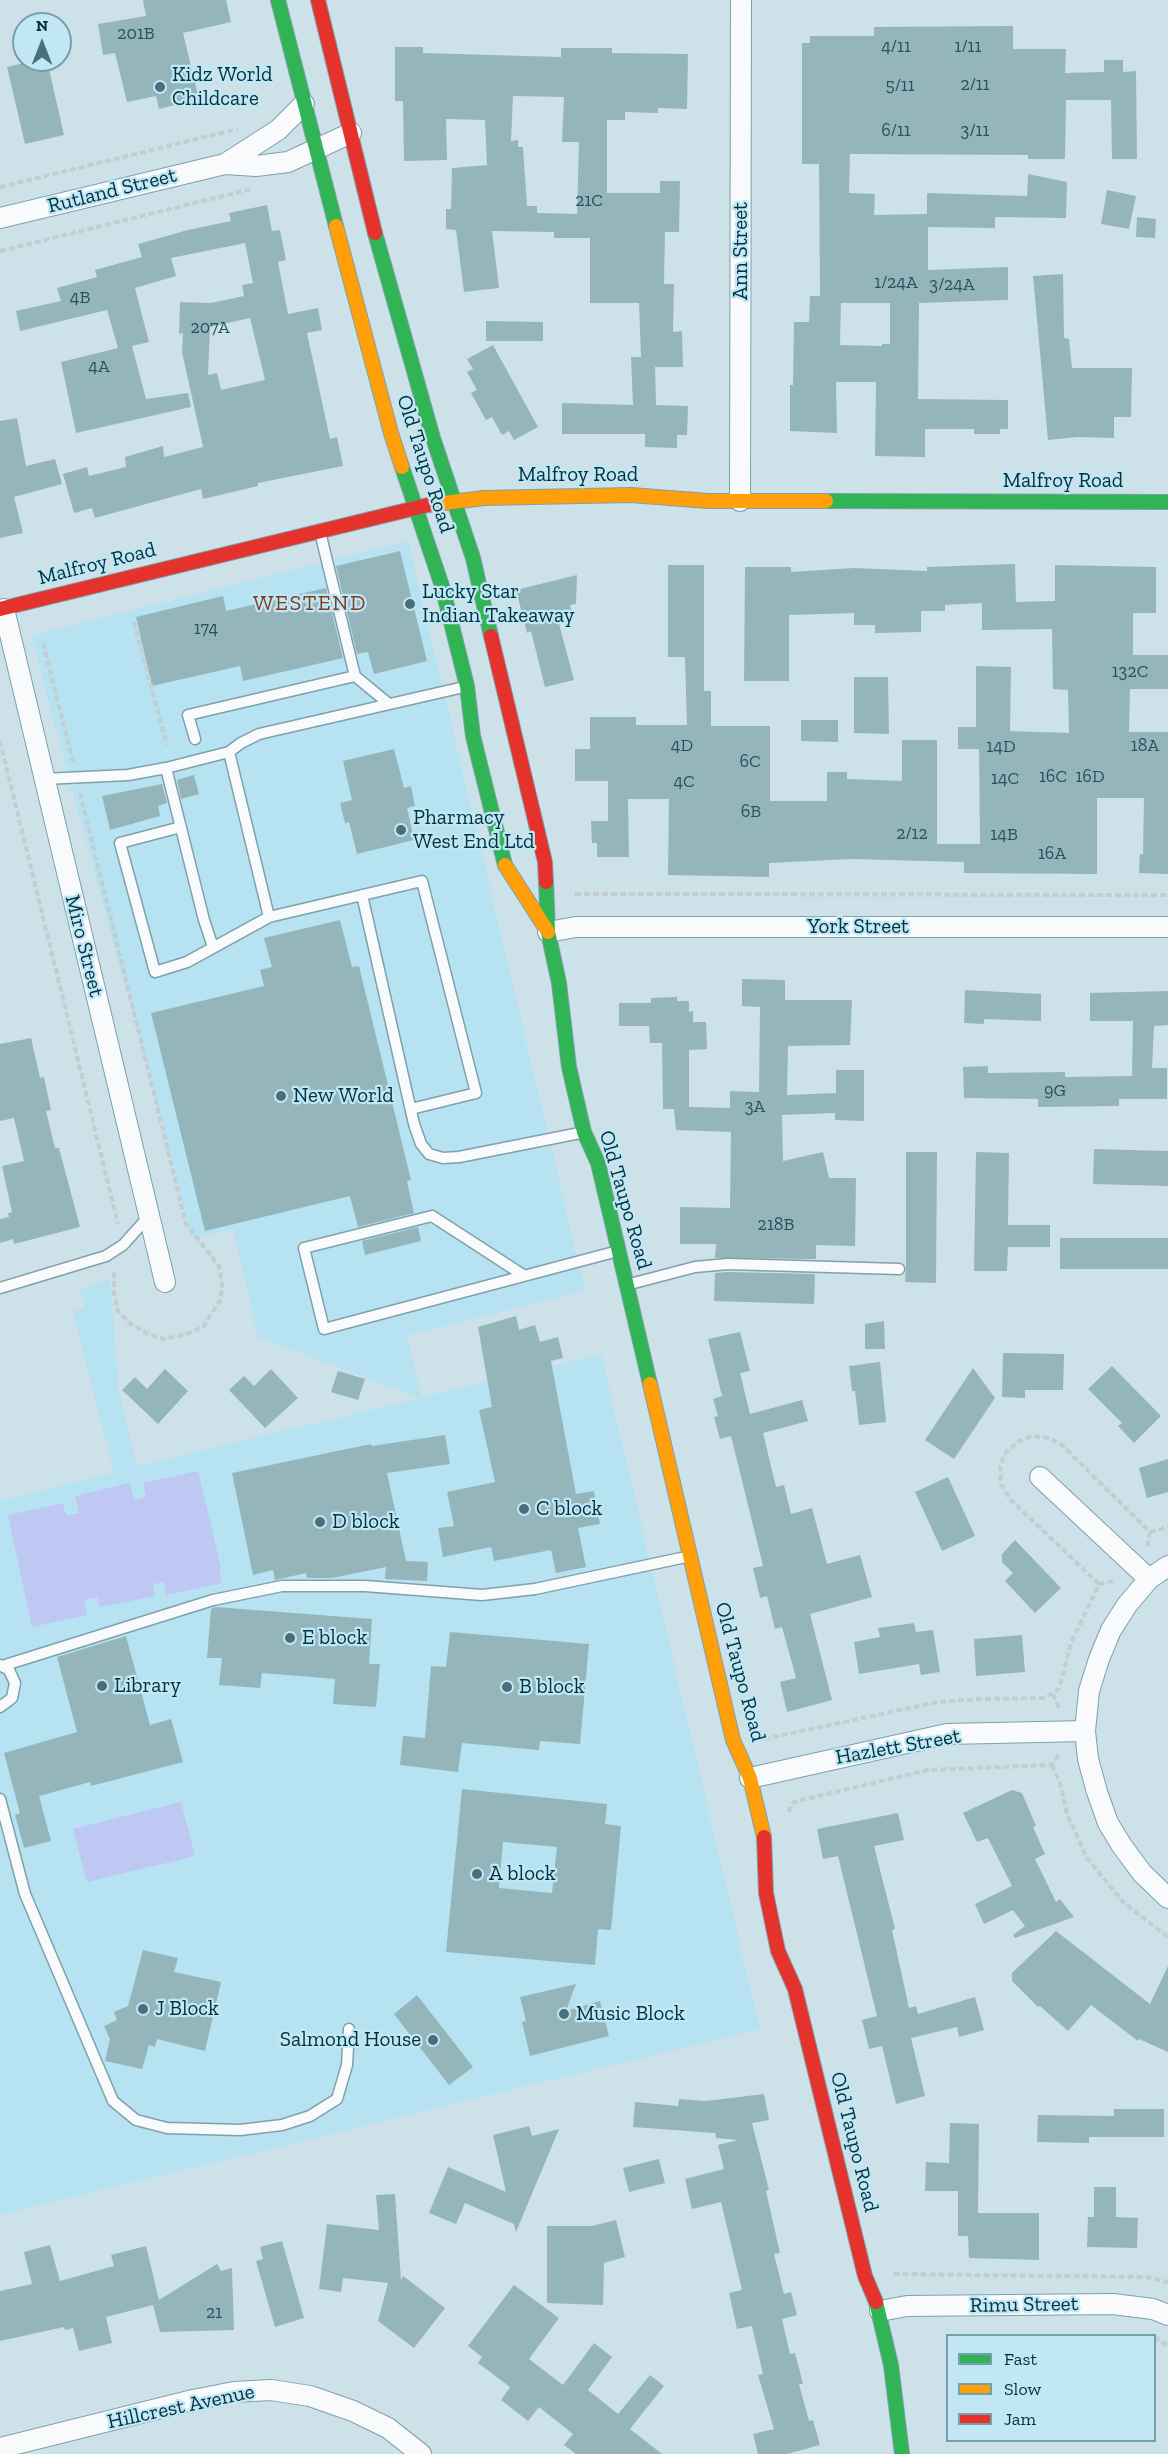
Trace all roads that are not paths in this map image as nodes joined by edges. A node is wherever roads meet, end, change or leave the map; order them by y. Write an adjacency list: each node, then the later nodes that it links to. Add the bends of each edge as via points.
1 (278, 0): 4 (main road, Old Taupo Road)
2 (318, 0): 5 (main road, Old Taupo Road)
3 (741, 0): 10 (street, Ann Street)
4 (304, 104): 6 (main road, Old Taupo Road); 7 (street, Rutland Street, via 278,129)
5 (351, 133): 6 (street, Rutland Street); 9 (main road, Old Taupo Road, via 374,230)
6 (315, 149): 7 (street, Rutland Street, via 288,162); 12 (main road, Old Taupo Road, via 391,433)
7 (225, 164): 8 (street, Rutland Street)
8 (0, 218)
9 (454, 501): 10 (main road, Malfroy Road, via 561,495); 12 (main road, Malfroy Road); 26 (main road, Old Taupo Road, via 472,558 545,862)
10 (740, 501): 11 (main road, Malfroy Road)
11 (1168, 502)
12 (415, 507): 13 (main road, Malfroy Road); 16 (main road, Old Taupo Road, via 437,567)
13 (320, 532): 14 (main road, Malfroy Road); 15 (lane)
14 (2, 609): 21 (street, Miro Street)
15 (355, 676): 17 (lane); 18 (lane, via 188,716)
16 (467, 686): 17 (lane); 26 (main road, Old Taupo Road, via 473,736 506,870)
17 (389, 704): 19 (lane, via 259,734)
18 (195, 739)
19 (229, 752): 20 (lane); 24 (lane)
20 (166, 768): 21 (lane, via 128,775); 22 (lane)
21 (44, 779): 30 (street, Miro Street)
22 (181, 827): 27 (lane); 27 (lane, via 120,843 155,972 187,962)
23 (362, 895): 24 (lane); 28 (lane); 28 (lane, via 422,880 476,1093)
24 (269, 917): 27 (lane)
25 (1168, 927): 26 (street, York Street, via 576,927)
26 (548, 932): 29 (main road, Old Taupo Road, via 560,982 569,1067)
27 (213, 947)
28 (411, 1109): 29 (lane, via 421,1144 429,1154 443,1158)
29 (584, 1132): 31 (main road, Old Taupo Road, via 598,1163)
30 (150, 1214): 34 (street, Miro Street); 36 (lane, via 123,1245 106,1256)
31 (620, 1251): 33 (lane); 35 (main road, Old Taupo Road)
32 (899, 1269): 35 (lane, via 728,1264 695,1267)
33 (523, 1275): 33 (lane, via 324,1329 304,1248 432,1216)
34 (165, 1282)
35 (627, 1285): 38 (main road, Old Taupo Road)
36 (0, 1288)
37 (1040, 1477): 40 (street)
38 (689, 1556): 41 (lane, via 536,1589 482,1595 365,1586 282,1586 213,1600); 44 (main road, Old Taupo Road, via 733,1740)
39 (1168, 1566): 40 (street)
40 (1149, 1579): 43 (street, via 1111,1630 1089,1692)
41 (1, 1665): 42 (lane, via 13,1676 15,1691)
42 (0, 1707)
43 (1085, 1731): 44 (street, Hazlett Street, via 947,1734); 46 (street, via 1094,1781 1108,1823 1142,1873)
44 (750, 1778): 48 (main road, Old Taupo Road, via 766,1845 766,1893 778,1951 795,1989 865,2276)
45 (0, 1799): 47 (lane, via 26,1894 99,2068 113,2101 136,2120 167,2128 240,2130 282,2125 310,2116 337,2098 347,2065)
46 (1168, 1898)
47 (349, 2029)
48 (880, 2311): 49 (street, Rimu Street, via 907,2306 1113,2304); 52 (main road, Old Taupo Road)
49 (1168, 2315)
50 (0, 2448): 51 (street, Hillcrest Avenue, via 193,2400 271,2390 310,2396 353,2410 388,2428)
51 (421, 2454)
52 (902, 2454)

